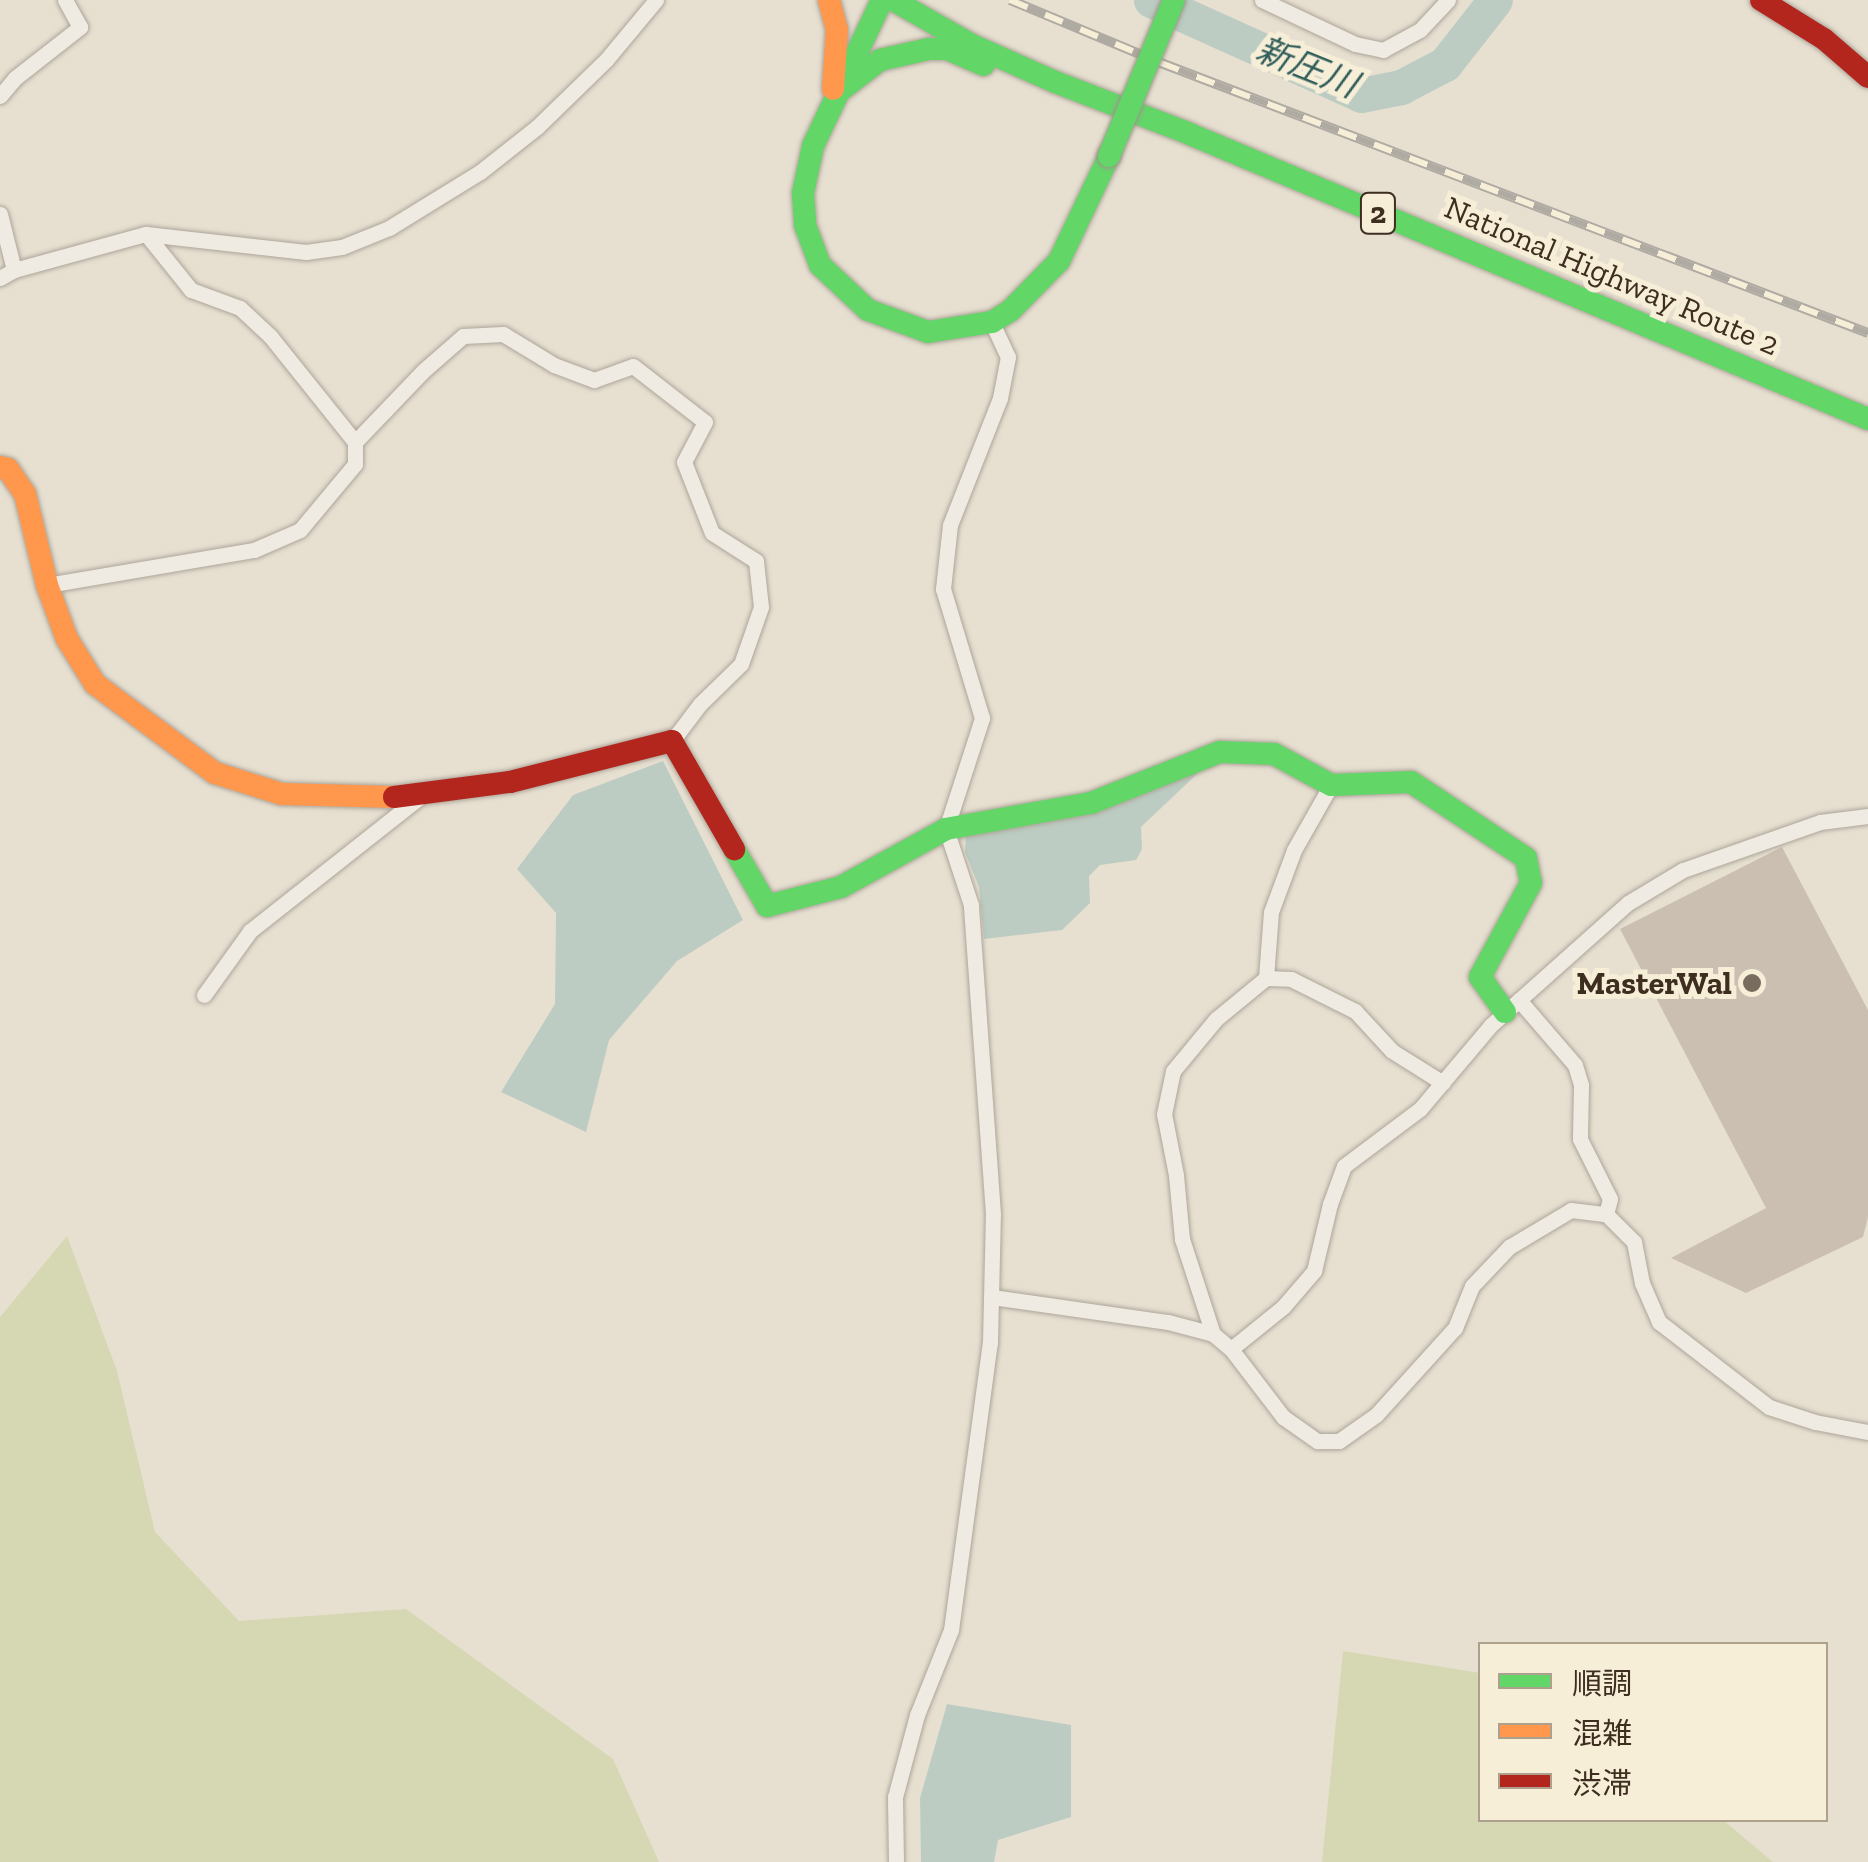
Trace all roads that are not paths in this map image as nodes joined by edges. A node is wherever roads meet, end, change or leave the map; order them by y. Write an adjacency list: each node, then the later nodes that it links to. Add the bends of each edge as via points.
1 (66, 0): 12 (street, via 80,27)
2 (656, 0): 17 (street, via 537,127 480,172 389,228 342,247 306,252)
3 (829, 0): 14 (main road, via 836,29)
4 (882, 0): 14 (main road)
5 (893, 0): 15 (main road, National Highway Route 2 / 2, via 972,45)
6 (1174, 0): 19 (main road, bridge, via 1059,260 1032,292)
7 (1262, 0): 8 (street, via 1355,44 1383,50 1420,30)
8 (1448, 0)
9 (1761, 0): 11 (main road)
10 (0, 65): 12 (street)
11 (1868, 77)
12 (15, 78): 13 (street)
13 (0, 96)
14 (833, 98): 15 (main road, via 880,60 947,49 1075,104); 19 (main road, via 812,146 803,193 805,225 820,265 868,310 898,324 941,332)
15 (1119, 107): 20 (main road, National Highway Route 2 / 2)
16 (0, 214): 18 (street)
17 (146, 234): 18 (street); 21 (street, via 192,290 240,308 270,336)
18 (7, 274)
19 (992, 322): 28 (street, via 1008,357 1000,398 950,525 943,590 982,718)
20 (1868, 419)
21 (355, 442): 23 (street, via 355,464 300,530 254,550); 24 (street, via 463,336 503,334 594,380 633,366 705,422 684,462 712,533 756,561 760,607 741,664)
22 (0, 468): 23 (main road, via 8,469 25,494)
23 (46, 585): 26 (main road, via 67,639 95,684 215,774 282,794)
24 (672, 741): 26 (main road, via 510,782); 28 (main road, via 767,906 841,887)
25 (1331, 784): 28 (main road, via 1274,754 1220,752 1091,803); 29 (street, via 1294,850 1270,912); 31 (main road, via 1411,782 1526,858 1532,882 1480,977)
26 (421, 796): 30 (street, via 250,931)
27 (1868, 816): 31 (street, via 1820,822 1683,870 1628,904)
28 (946, 828): 34 (street, via 971,905 993,1214)
29 (1266, 978): 32 (street, via 1291,979 1355,1011 1392,1050); 35 (street, via 1216,1019 1173,1072 1164,1114 1182,1240)
30 (204, 996)
31 (1512, 1006): 32 (street); 33 (street, via 1575,1064 1582,1084 1580,1138 1610,1199)
32 (1443, 1084): 36 (street, via 1344,1166 1314,1271)
33 (1606, 1214): 36 (street, via 1570,1210 1509,1246 1472,1286 1455,1328 1376,1416 1339,1441 1317,1441 1283,1418); 37 (street, via 1634,1242 1659,1322 1769,1407)
34 (992, 1297): 35 (street); 38 (street, via 951,1630 917,1715 895,1798)
35 (1213, 1334): 36 (street)
36 (1232, 1349)
37 (1868, 1432)
38 (896, 1862)

